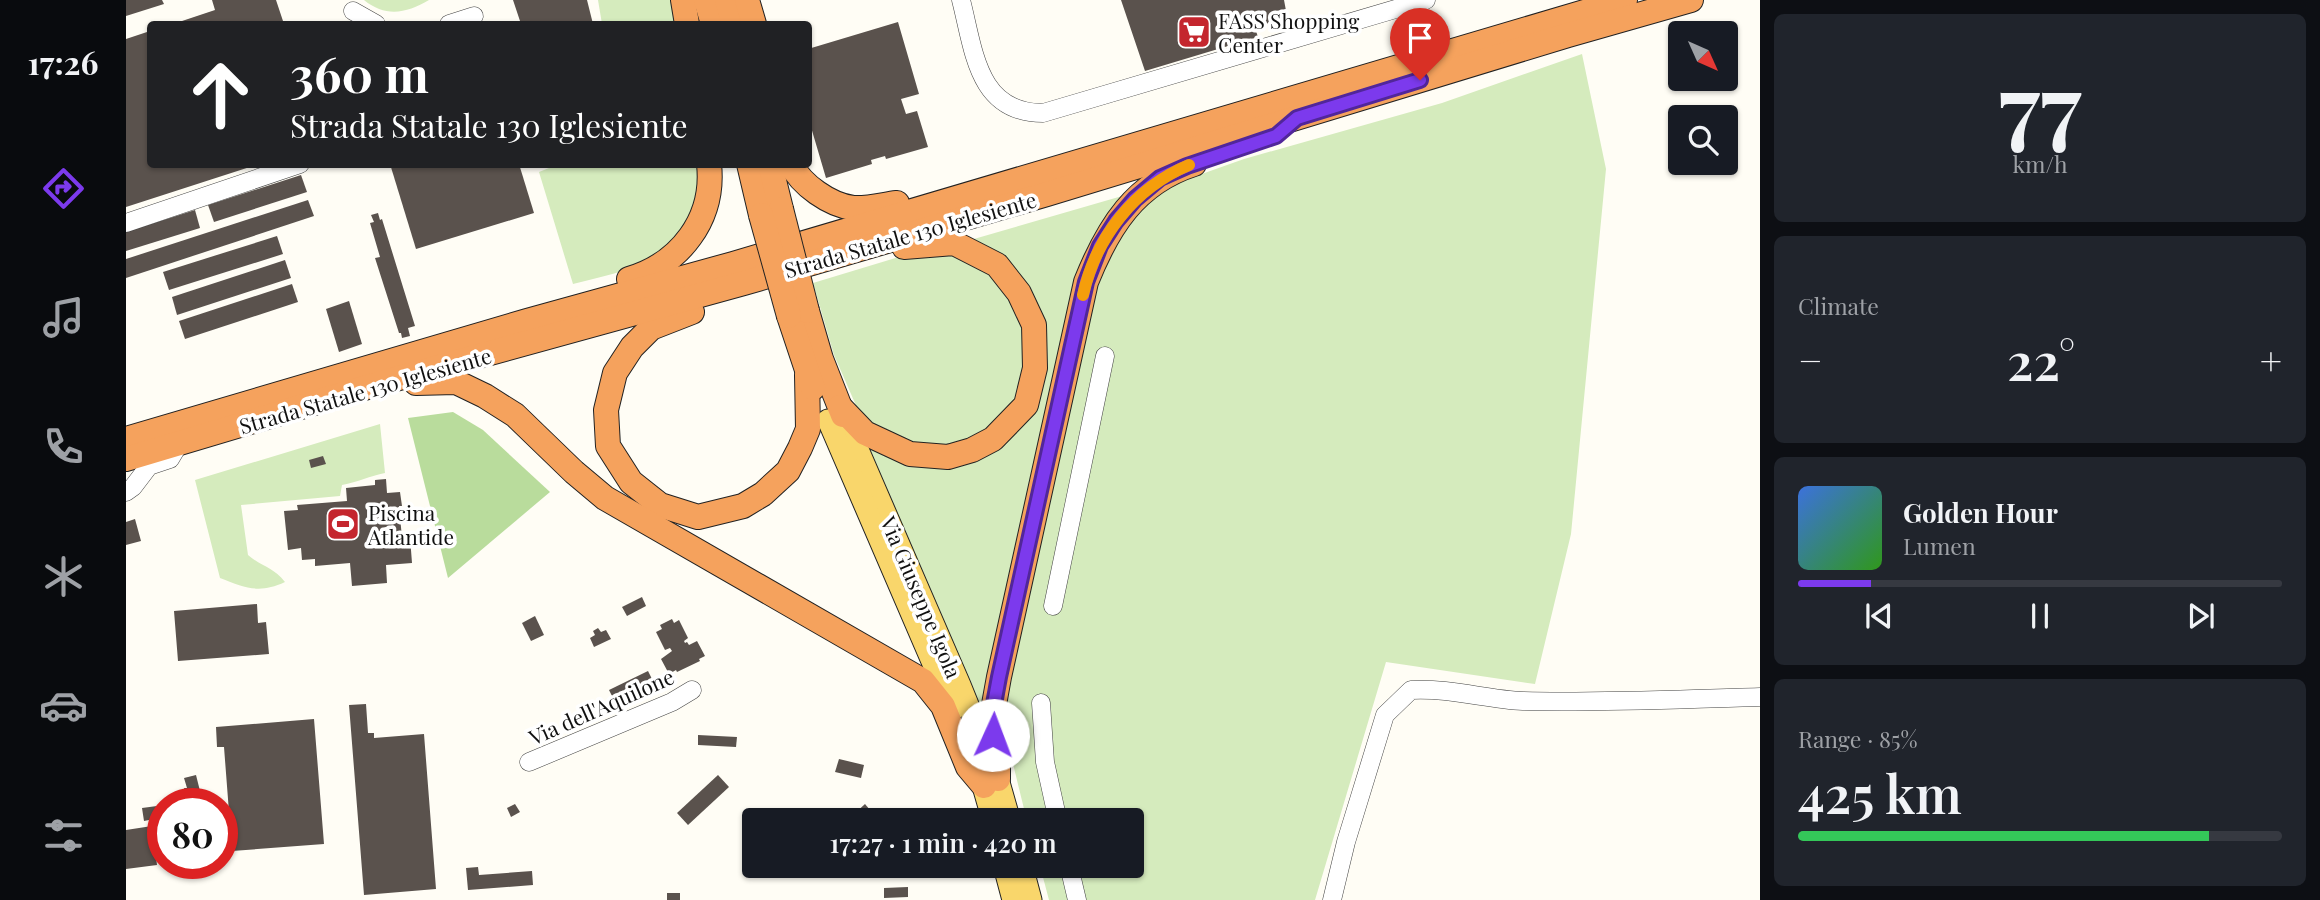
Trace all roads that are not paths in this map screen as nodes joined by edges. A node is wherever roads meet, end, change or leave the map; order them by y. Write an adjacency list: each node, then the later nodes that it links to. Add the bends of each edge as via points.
1 (683, 0): 13 (highway)
2 (706, 0): 14 (highway)
3 (727, 0): 15 (highway)
4 (747, 0): 16 (highway)
5 (961, 0): 6 (street, via 985,84 1004,104 1033,113 1064,109)
6 (1426, 0)
7 (1625, 0): 23 (highway, Strada Statale 130 Iglesiente)
8 (1691, 0): 17 (highway, Strada Statale 130 Iglesiente)
9 (352, 12): 11 (street)
10 (474, 16): 12 (street)
11 (370, 21)
12 (458, 21)
13 (686, 21)
14 (712, 21)
15 (733, 21)
16 (753, 21)
17 (1297, 118): 26 (highway, Strada Statale 130 Iglesiente); 43 (highway, via 1276,136 1160,178 1135,199 1100,246 1086,282 999,677 991,720 998,755)
18 (288, 168): 25 (street)
19 (709, 168): 29 (highway, via 707,204 695,232 675,256 646,274 557,301)
20 (751, 168): 24 (highway)
21 (770, 168): 24 (highway)
22 (795, 168): 23 (highway, via 818,193 852,208)
23 (953, 198): 29 (highway, Strada Statale 130 Iglesiente)
24 (771, 212): 28 (highway, bridge)
25 (126, 223)
26 (851, 251): 27 (highway, Strada Statale 130 Iglesiente); 33 (highway, via 954,243 997,265 1019,293 1034,325 1035,368 1026,405 993,439 948,457 910,454)
27 (744, 283): 31 (highway, via 731,300 651,327 615,373 606,410 608,446 631,482 660,505 698,517 743,506 763,495 788,471 808,429); 32 (highway, Strada Statale 130 Iglesiente)
28 (798, 313): 31 (highway); 33 (highway, via 821,359)
29 (527, 321): 34 (highway, Strada Statale 130 Iglesiente)
30 (1105, 356): 38 (street)
31 (807, 375): 33 (highway)
32 (380, 383): 35 (highway, Strada Statale 130 Iglesiente); 43 (highway, via 456,382 485,396 515,415 605,498 923,681 943,706 968,767)
33 (837, 414): 43 (main road, Via Giuseppe Igola)
34 (126, 439)
35 (179, 444): 36 (highway, Strada Statale 130 Iglesiente); 37 (street, via 170,458 149,466)
36 (126, 459)
37 (126, 492)
38 (1053, 606)
39 (692, 690): 42 (street, Via dell'Aquilone)
40 (1760, 697): 53 (street, via 1581,703 1411,690 1385,715)
41 (1041, 703): 46 (street, via 1045,762)
42 (529, 762)
43 (991, 782): 44 (main road, Via Giuseppe Igola); 45 (main road, Via Giuseppe Igola)
44 (992, 808)
45 (1004, 808)
46 (1055, 808)
47 (1007, 878): 50 (main road)
48 (1025, 878): 51 (main road)
49 (1072, 878): 52 (street)
50 (1013, 900)
51 (1031, 900)
52 (1077, 900)
53 (1332, 900)

